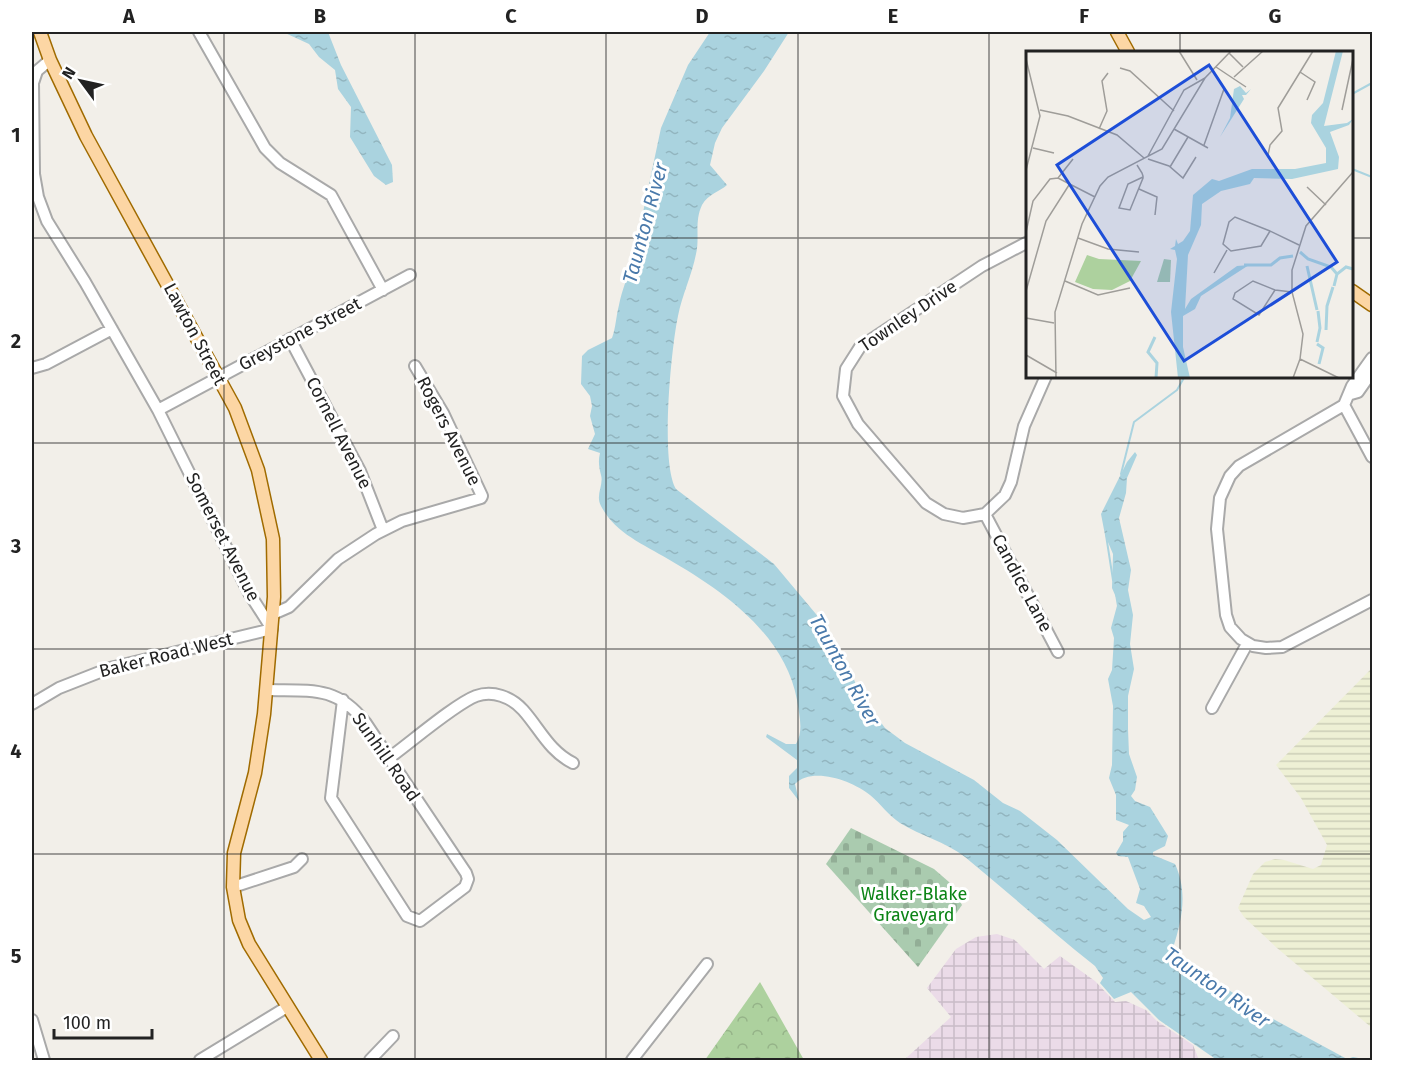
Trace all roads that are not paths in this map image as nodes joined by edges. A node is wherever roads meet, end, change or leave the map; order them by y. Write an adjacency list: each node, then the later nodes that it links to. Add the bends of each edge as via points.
1 (40, 32): 5 (main road)
2 (199, 32): 9 (street, via 265,148 280,163 331,195)
3 (1117, 32): 4 (main road)
4 (1127, 51)
5 (50, 60): 6 (street, Somerset Avenue, via 34,77); 18 (main road, Lawton Street, via 87,136)
6 (32, 109): 12 (street, Somerset Avenue, via 34,174 42,209)
7 (1026, 243): 24 (street, Townley Drive, via 968,275 860,347 847,366 843,382 843,396 850,413 926,503 953,517)
8 (410, 275): 9 (street, Greystone Street)
9 (383, 290): 13 (street, Greystone Street)
10 (1353, 292): 11 (main road)
11 (1372, 305)
12 (112, 329): 16 (street); 22 (street, Somerset Avenue)
13 (290, 339): 18 (street, Greystone Street); 25 (street, Cornell Avenue, via 360,471)
14 (1372, 358): 20 (street)
15 (415, 366): 25 (street, Rogers Avenue, via 443,413 482,496)
16 (32, 368)
17 (1372, 372): 20 (street, via 1358,392)
18 (219, 377): 22 (street, Greystone Street); 27 (main road, Lawton Street, via 249,442 266,502 274,567)
19 (1045, 378): 24 (street, via 1024,426 1009,488)
20 (1351, 394): 21 (street)
21 (1344, 405): 23 (street); 29 (street, via 1244,462 1223,489 1217,529 1226,615 1234,632)
22 (158, 410): 28 (street, Somerset Avenue, via 249,593)
23 (1372, 456)
24 (985, 514): 30 (street, Candice Lane)
25 (383, 530): 27 (street, via 338,560 289,607)
26 (1372, 600): 29 (street, via 1282,647)
27 (273, 614): 28 (main road, Lawton Street)
28 (272, 629): 31 (main road); 33 (street, Baker Road West, via 118,665 59,688)
29 (1247, 644): 34 (street)
30 (1058, 652)
31 (267, 690): 32 (street, Sunhill Road, via 322,692); 38 (main road, via 255,773 234,853)
32 (343, 700): 35 (street, Sunhill Road, via 365,722); 35 (street, Sunhill Road, via 331,798 407,916 413,921 422,920 468,882 466,873)
33 (32, 704)
34 (1212, 708)
35 (389, 758): 36 (street, via 470,700 490,694 516,704 552,749)
36 (573, 764)
37 (302, 859): 38 (street, via 294,867)
38 (233, 887): 40 (main road, via 244,933)
39 (707, 964): 47 (street)
40 (288, 1007): 44 (street); 45 (main road)
41 (32, 1020): 43 (street)
42 (393, 1036): 46 (street)
43 (44, 1060)
44 (200, 1060)
45 (321, 1060)
46 (370, 1060)
47 (632, 1060)

